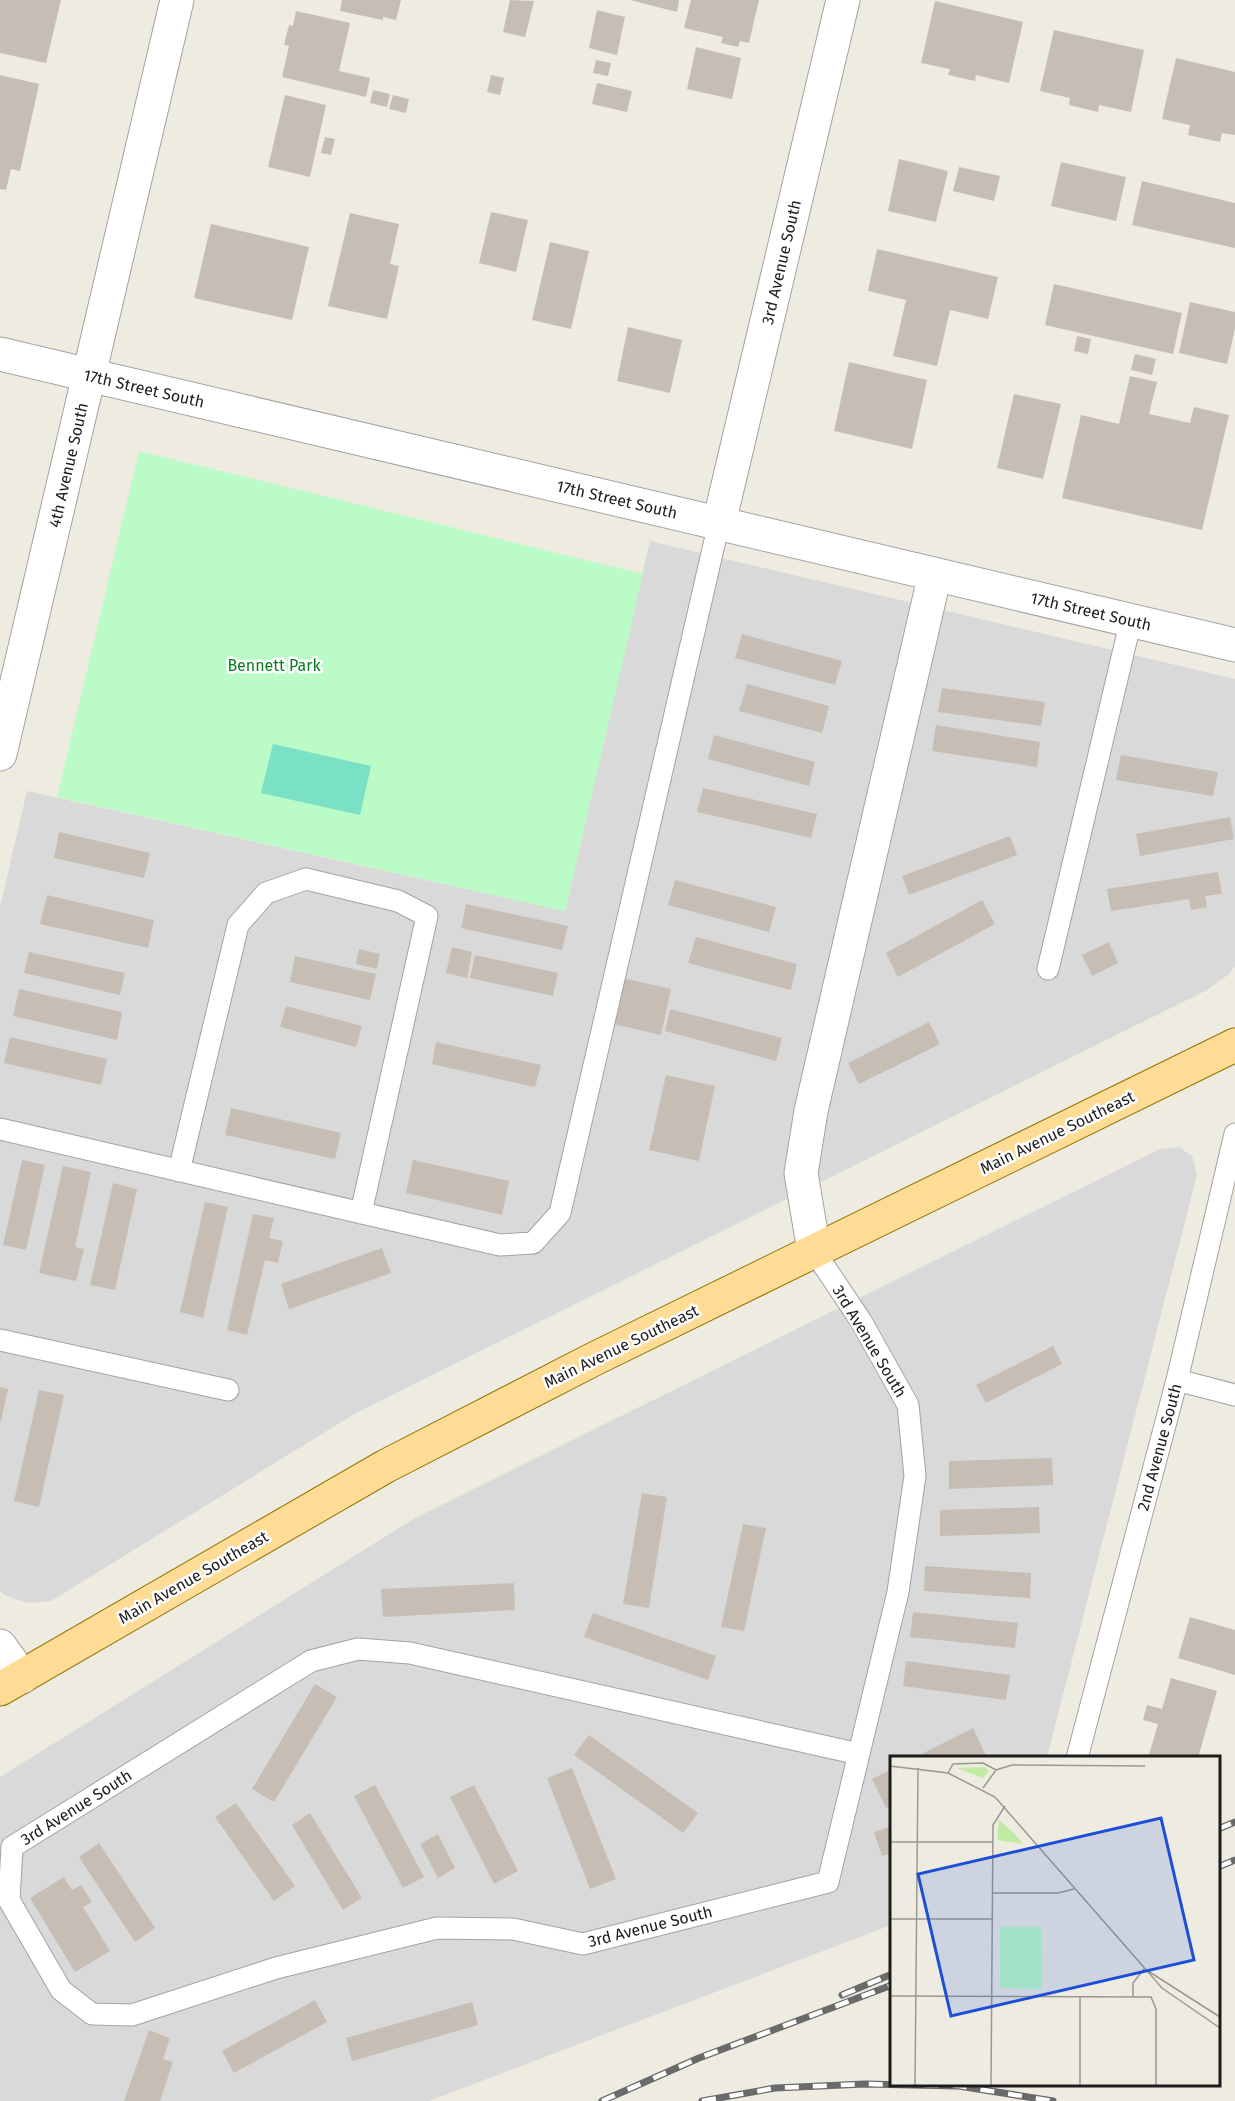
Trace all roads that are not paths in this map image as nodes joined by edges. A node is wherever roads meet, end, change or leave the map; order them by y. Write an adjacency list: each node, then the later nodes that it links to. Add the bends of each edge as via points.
1 (177, 0): 4 (street, 4th Avenue South)
2 (843, 0): 5 (street, 3rd Avenue South)
3 (0, 354): 4 (street, 17th Street South)
4 (89, 375): 5 (street, 17th Street South); 9 (street, 4th Avenue South)
5 (719, 523): 6 (street, 17th Street South); 15 (lane, via 560,1213 533,1243 500,1245)
6 (934, 574): 7 (street, 17th Street South); 16 (street, via 811,1111 801,1173)
7 (1131, 620): 8 (street, 17th Street South); 10 (lane)
8 (1235, 645)
9 (0, 754)
10 (1048, 969)
11 (1235, 1045): 16 (main road, Main Avenue Southeast)
12 (0, 1129): 14 (lane)
13 (1235, 1134): 18 (lane, 2nd Avenue South)
14 (178, 1171): 15 (lane); 15 (lane, via 238,925 266,893 306,879 398,901 427,916)
15 (360, 1213)
16 (814, 1251): 22 (main road, Main Avenue Southeast, via 386,1466); 24 (lane, 3rd Avenue South, via 861,1321 908,1406 915,1476 898,1592)
17 (0, 1340): 19 (lane)
18 (1177, 1380): 20 (lane); 25 (lane, 2nd Avenue South)
19 (228, 1390)
20 (1235, 1395)
21 (0, 1646): 22 (street)
22 (11, 1683): 23 (main road, Main Avenue Southeast)
23 (0, 1705)
24 (859, 1754): 24 (lane, 3rd Avenue South, via 410,1653 358,1649 311,1661 12,1847 9,1900 61,1990 92,2014 132,2015 276,1968 436,1928 513,1929 583,1944 828,1882)
25 (1078, 1756)

